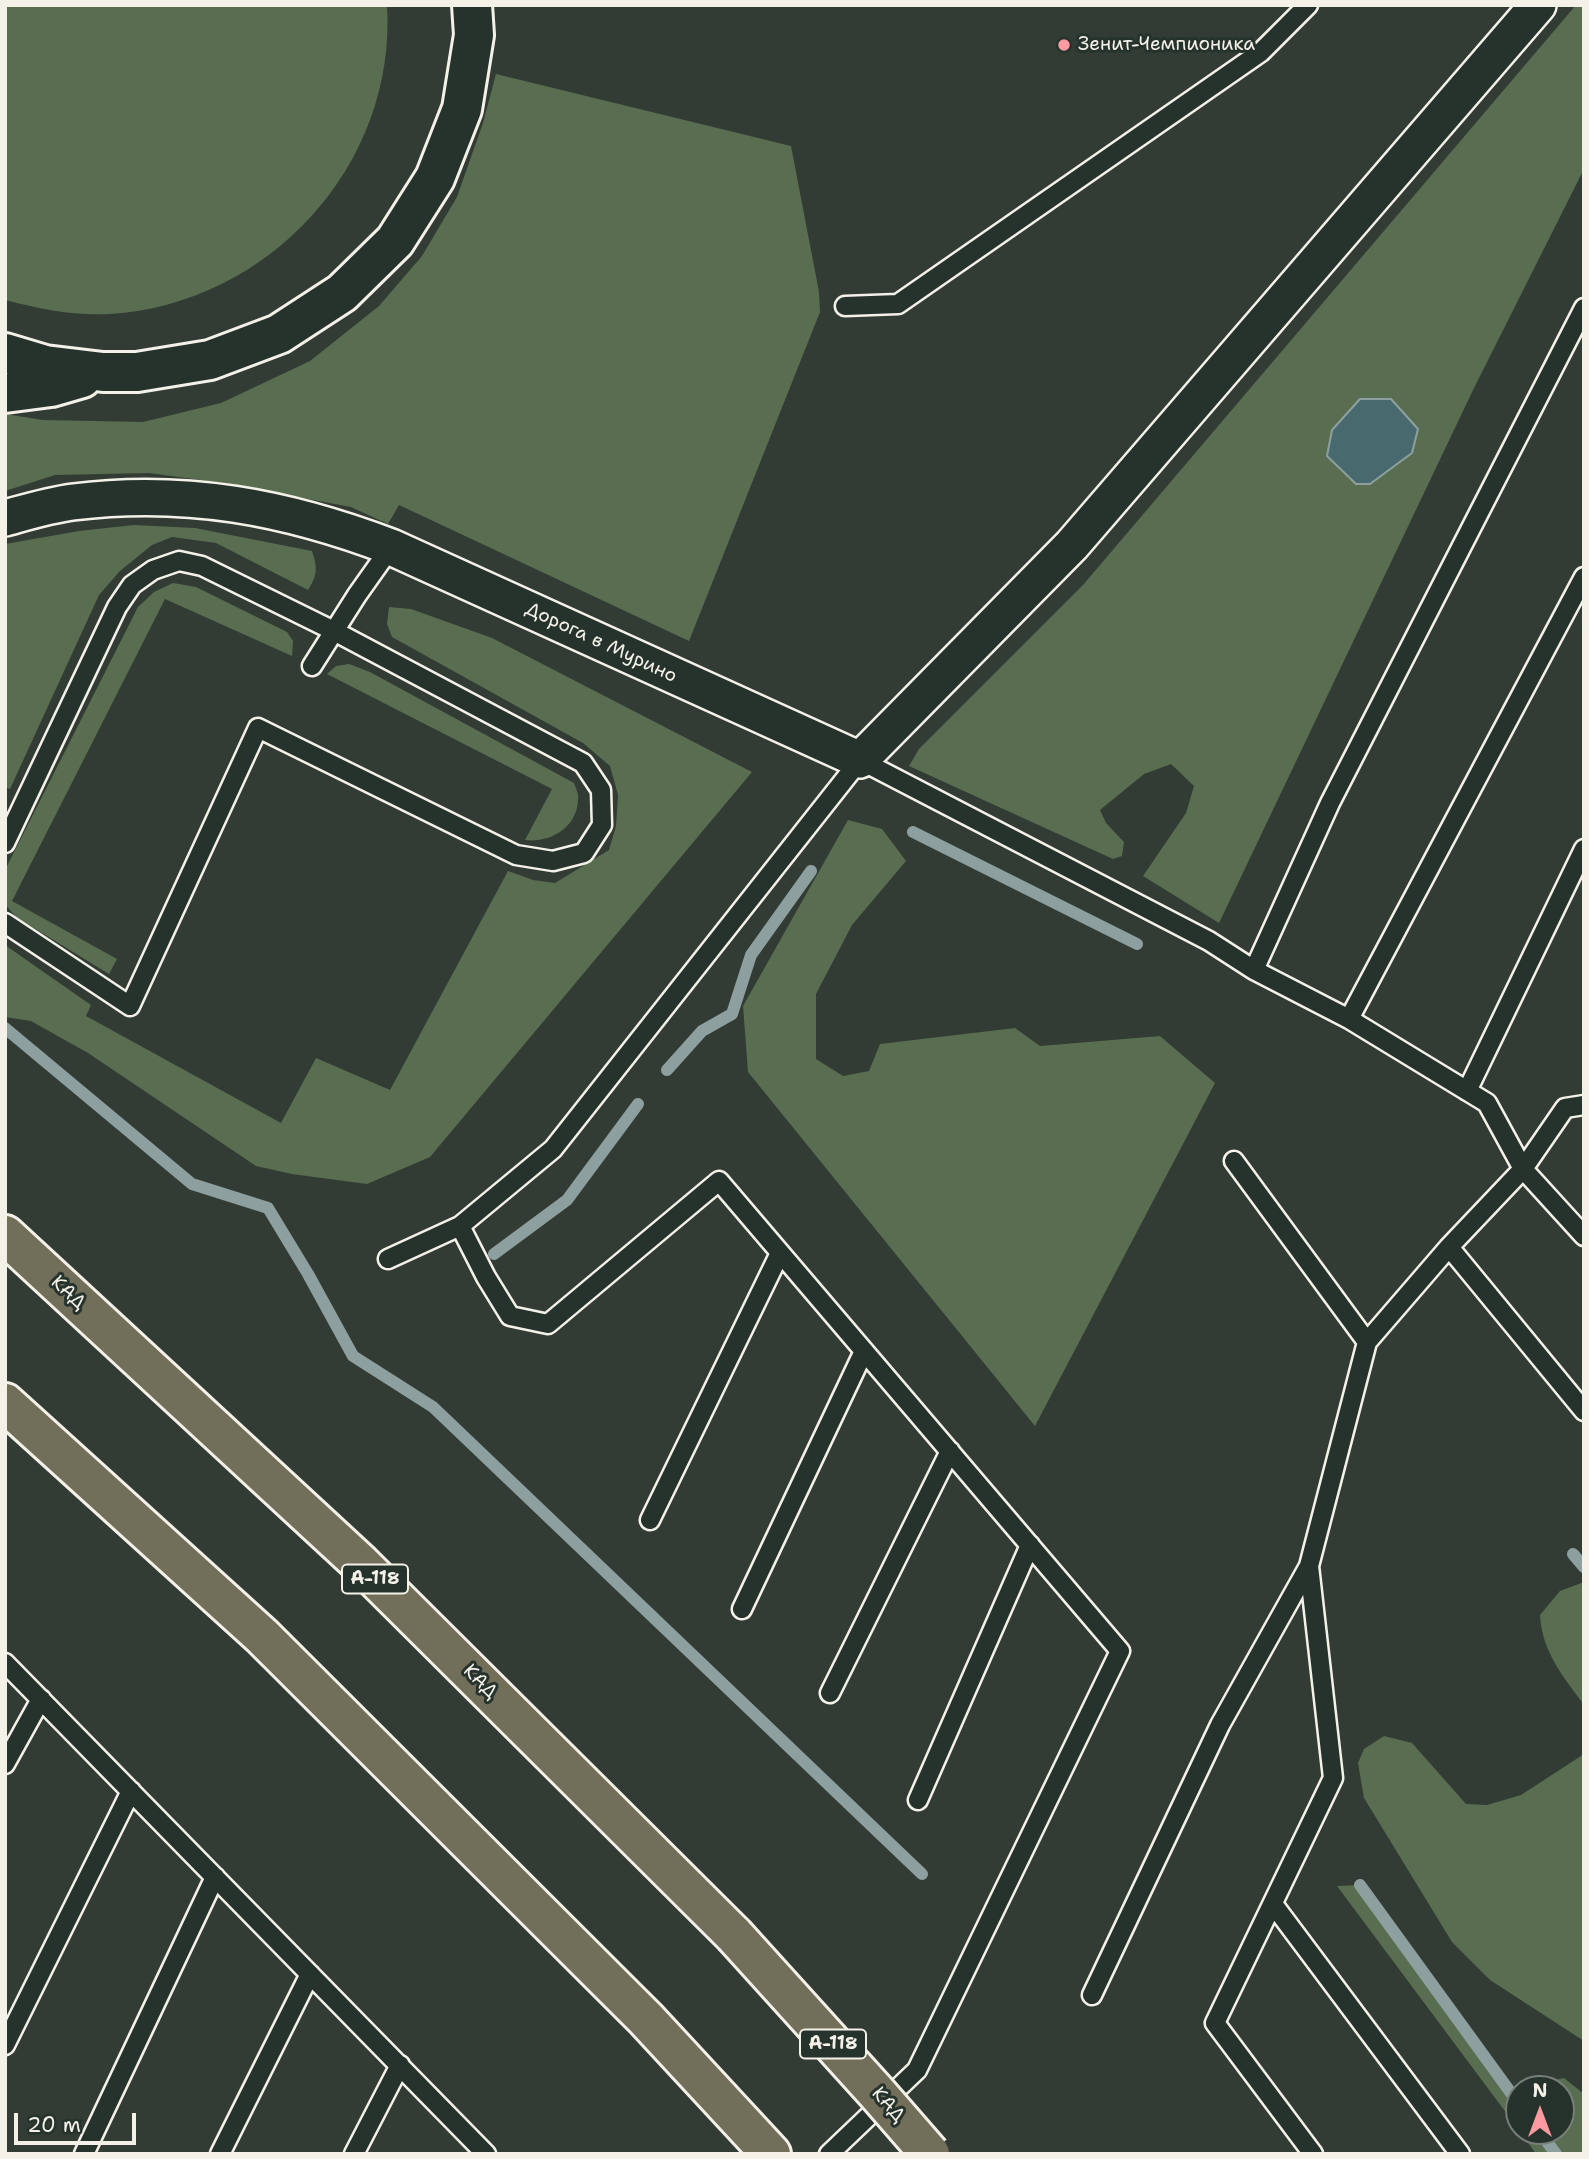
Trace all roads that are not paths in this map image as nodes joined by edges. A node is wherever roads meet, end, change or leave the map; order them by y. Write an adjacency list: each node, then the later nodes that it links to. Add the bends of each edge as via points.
1 (1308, 5): 4 (lane, via 1261,52 898,304)
2 (1538, 5): 14 (street, via 1072,545)
3 (478, 15): 7 (street, via 462,109 435,178 395,241 342,293 279,334 210,360 136,372)
4 (845, 306)
5 (1584, 308): 18 (lane, via 1330,803)
6 (5, 353): 7 (street, via 46,365)
7 (103, 372): 8 (street, via 51,387)
8 (5, 393)
9 (5, 518): 10 (street, Дорога в Мурино, via 71,502 155,496 237,503 341,528)
10 (391, 547): 12 (lane); 14 (street, Дорога в Мурино)
11 (1584, 577): 19 (lane)
12 (334, 631): 13 (lane); 15 (lane, via 202,566 179,561 153,570 132,586 117,607); 17 (lane, via 583,763 601,790 602,825 584,853 553,861 516,855 258,728 130,1006)
13 (312, 666)
14 (860, 760): 18 (lane, via 1209,941); 24 (lane, via 553,1149)
15 (5, 843)
16 (1584, 849): 20 (lane)
17 (5, 923)
18 (1254, 970): 19 (lane)
19 (1349, 1018): 20 (lane)
20 (1467, 1091): 23 (lane, via 1488,1103)
21 (1584, 1105): 23 (lane, via 1565,1108)
22 (1234, 1161): 30 (lane)
23 (1523, 1170): 26 (lane); 27 (lane)
24 (460, 1226): 28 (lane, via 510,1316 548,1324 719,1181); 29 (lane)
25 (5, 1235): 57 (highway, КАД / А-118, bridge, via 361,1564 734,1935)
26 (1584, 1236)
27 (1449, 1247): 30 (lane); 33 (lane)
28 (780, 1253): 31 (lane); 35 (lane)
29 (388, 1259)
30 (1367, 1342): 37 (lane)
31 (864, 1351): 34 (lane); 38 (lane)
32 (5, 1404): 55 (highway, via 262,1636 646,2019)
33 (1584, 1411)
34 (950, 1451): 36 (lane); 40 (lane)
35 (650, 1520)
36 (1030, 1545): 44 (lane); 56 (lane, via 1120,1651 917,2070)
37 (1309, 1566): 46 (lane, via 1333,1778); 48 (lane, via 1220,1725)
38 (742, 1609)
39 (5, 1663): 41 (lane)
40 (830, 1693)
41 (41, 1699): 42 (lane); 43 (lane)
42 (5, 1764)
43 (131, 1791): 45 (lane); 49 (lane)
44 (918, 1800)
45 (215, 1877): 47 (lane); 51 (lane)
46 (1273, 1904): 58 (lane, via 1215,2023); 59 (lane)
47 (310, 1974): 50 (lane); 52 (lane)
48 (1092, 1996)
49 (5, 2045)
50 (400, 2066): 53 (lane); 54 (lane)
51 (84, 2154)
52 (220, 2154)
53 (354, 2154)
54 (486, 2154)
55 (771, 2154)
56 (829, 2154)
57 (930, 2154)
58 (1313, 2154)
59 (1460, 2154)

